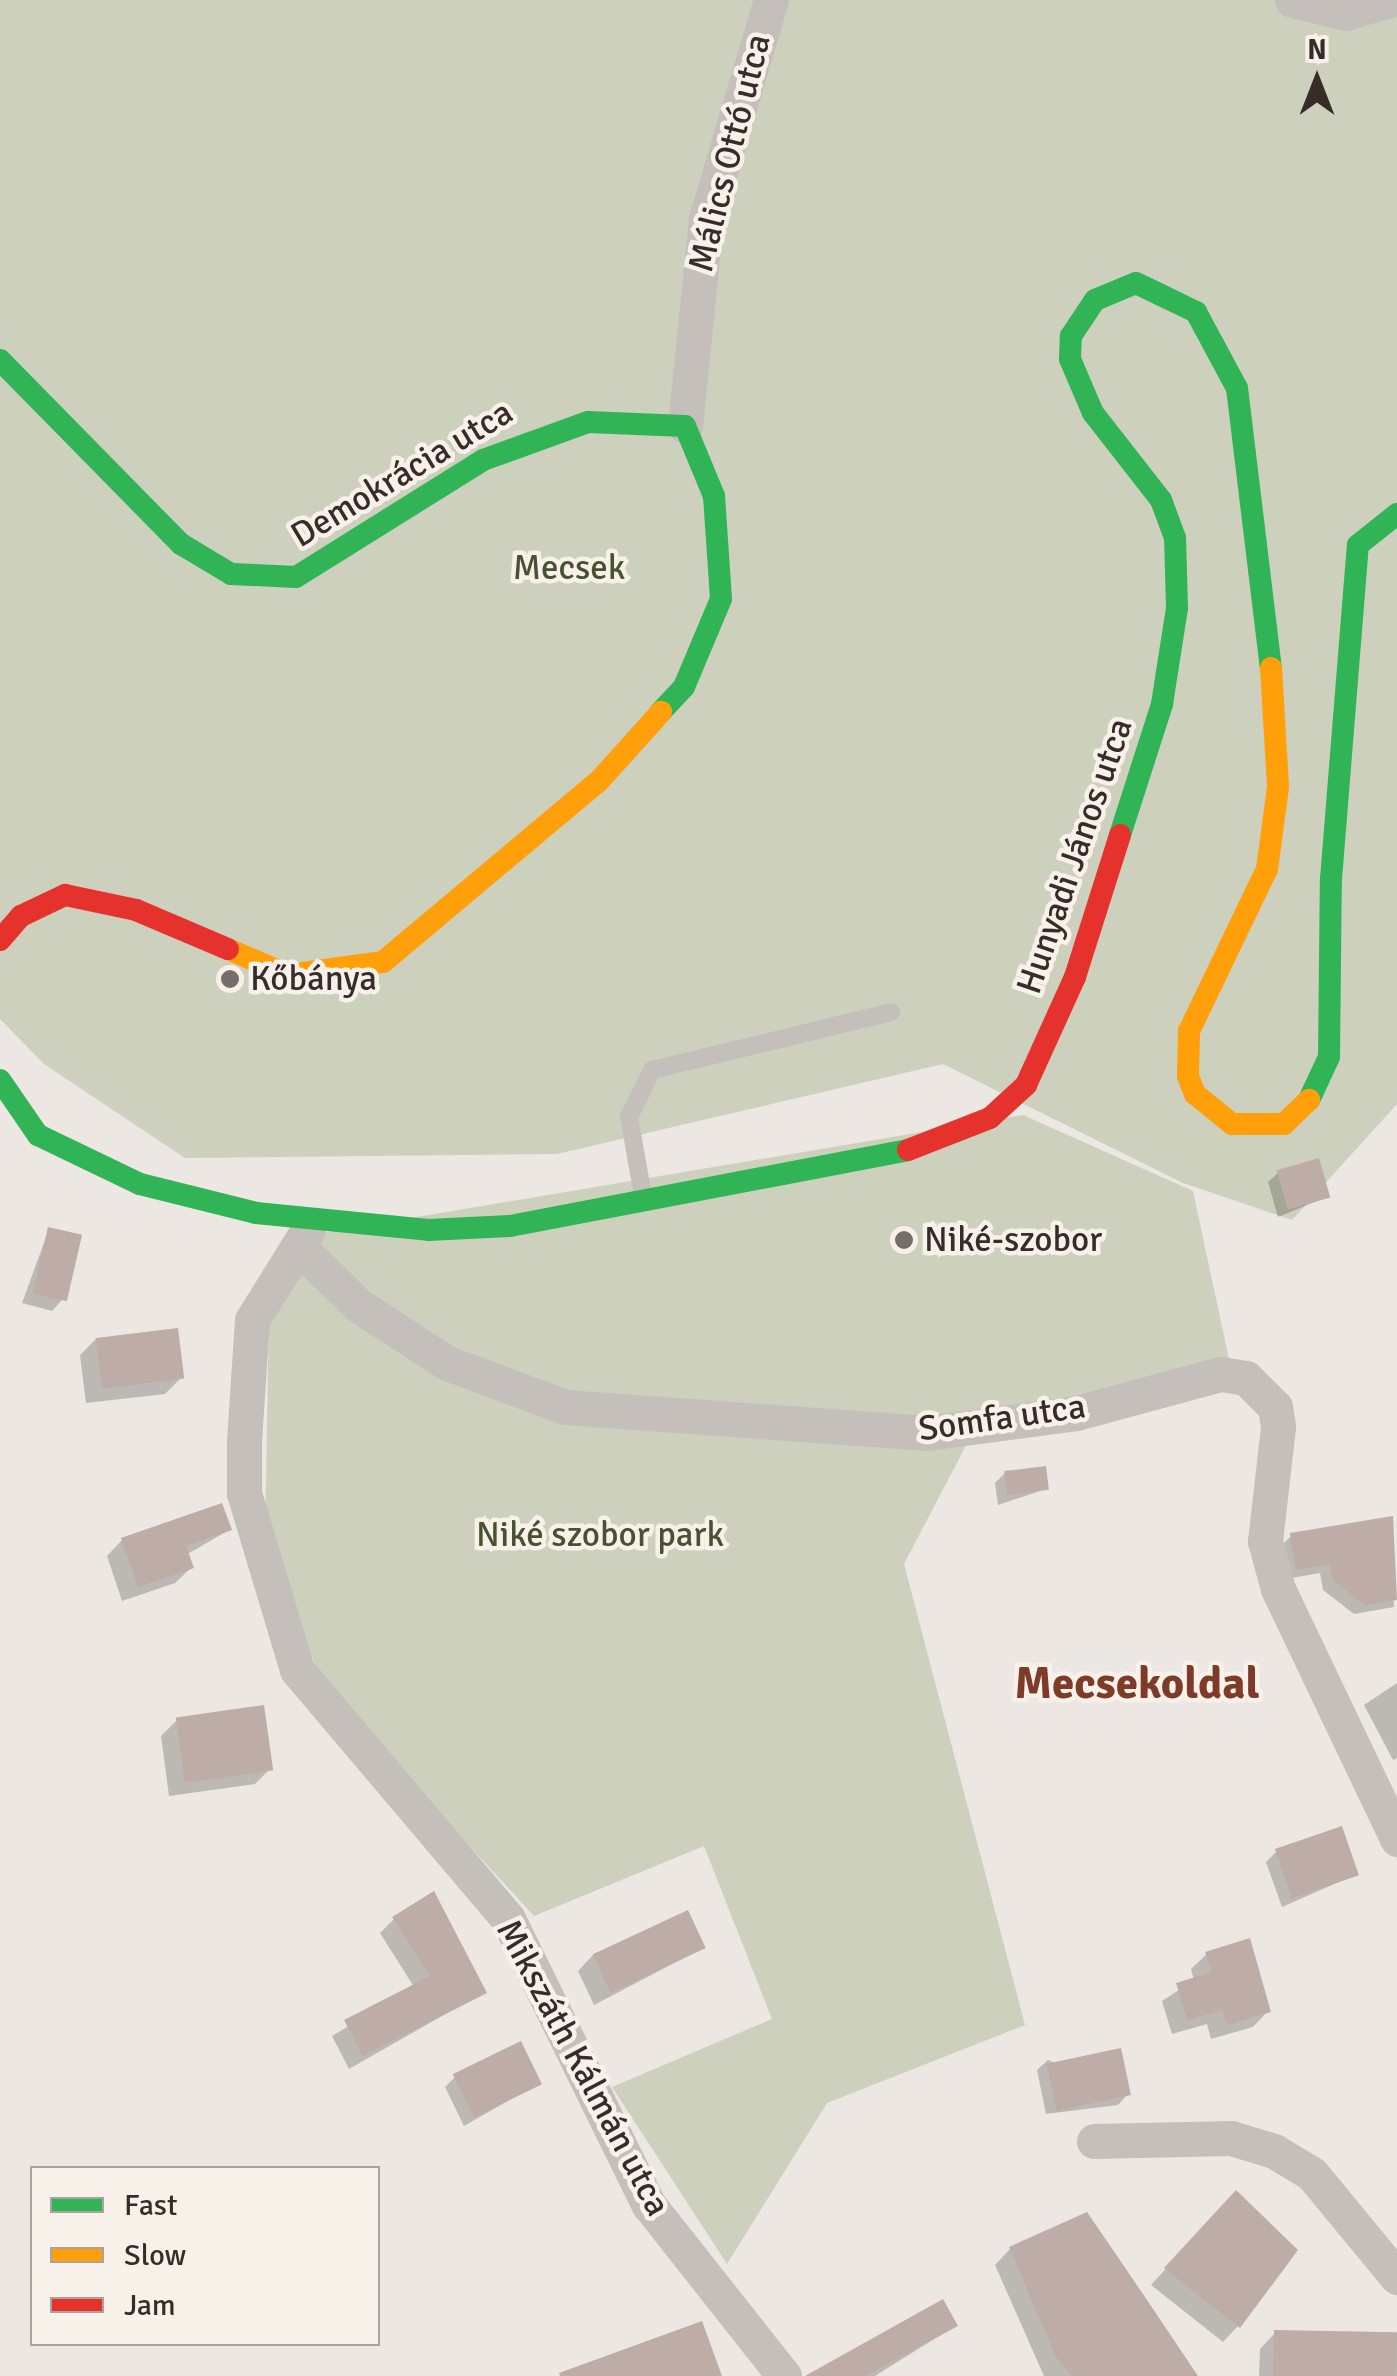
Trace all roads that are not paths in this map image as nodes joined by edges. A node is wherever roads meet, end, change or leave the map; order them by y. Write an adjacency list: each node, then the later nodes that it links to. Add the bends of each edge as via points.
1 (771, 0): 5 (street, Málics Ottó utca, via 706,218)
2 (1292, 0): 3 (street, via 1345,13)
3 (1390, 0)
4 (0, 360): 5 (street, Demokrácia utca, via 181,544 231,574 262,580 296,577 544,431 588,422)
5 (685, 426): 7 (street, via 714,496 724,558 704,651 684,688 598,781 422,937 383,962 288,975 136,910 65,895 21,916)
6 (1397, 514): 10 (street, Hunyadi János utca, via 1367,532 1355,562 1330,879 1328,1057 1297,1116 1268,1129 1232,1124 1195,1094 1188,1076 1189,1031 1267,869 1278,787 1272,693 1256,495 1228,363 1196,312 1136,283 1094,300 1072,336 1070,360 1093,413 1161,500 1174,538 1177,608 1133,813 1026,1085 990,1118 898,1154)
7 (0, 940)
8 (891, 1012): 10 (lane, via 652,1070 629,1118)
9 (0, 1080): 11 (street, Hunyadi János utca, via 38,1136 82,1163)
10 (644, 1197): 11 (street, Hunyadi János utca, via 510,1226)
11 (307, 1234): 12 (street, Somfa utca, via 358,1305 447,1363 565,1407 928,1433 1076,1413 1221,1374 1246,1378 1275,1408 1278,1426 1266,1541 1278,1589); 15 (street, Mikszáth Kálmán utca, via 252,1320 244,1442 244,1493 297,1670 508,1919 649,2205)
12 (1397, 1838)
13 (1094, 2141): 14 (street, via 1230,2138 1274,2152 1312,2174)
14 (1397, 2277)
15 (784, 2376)

